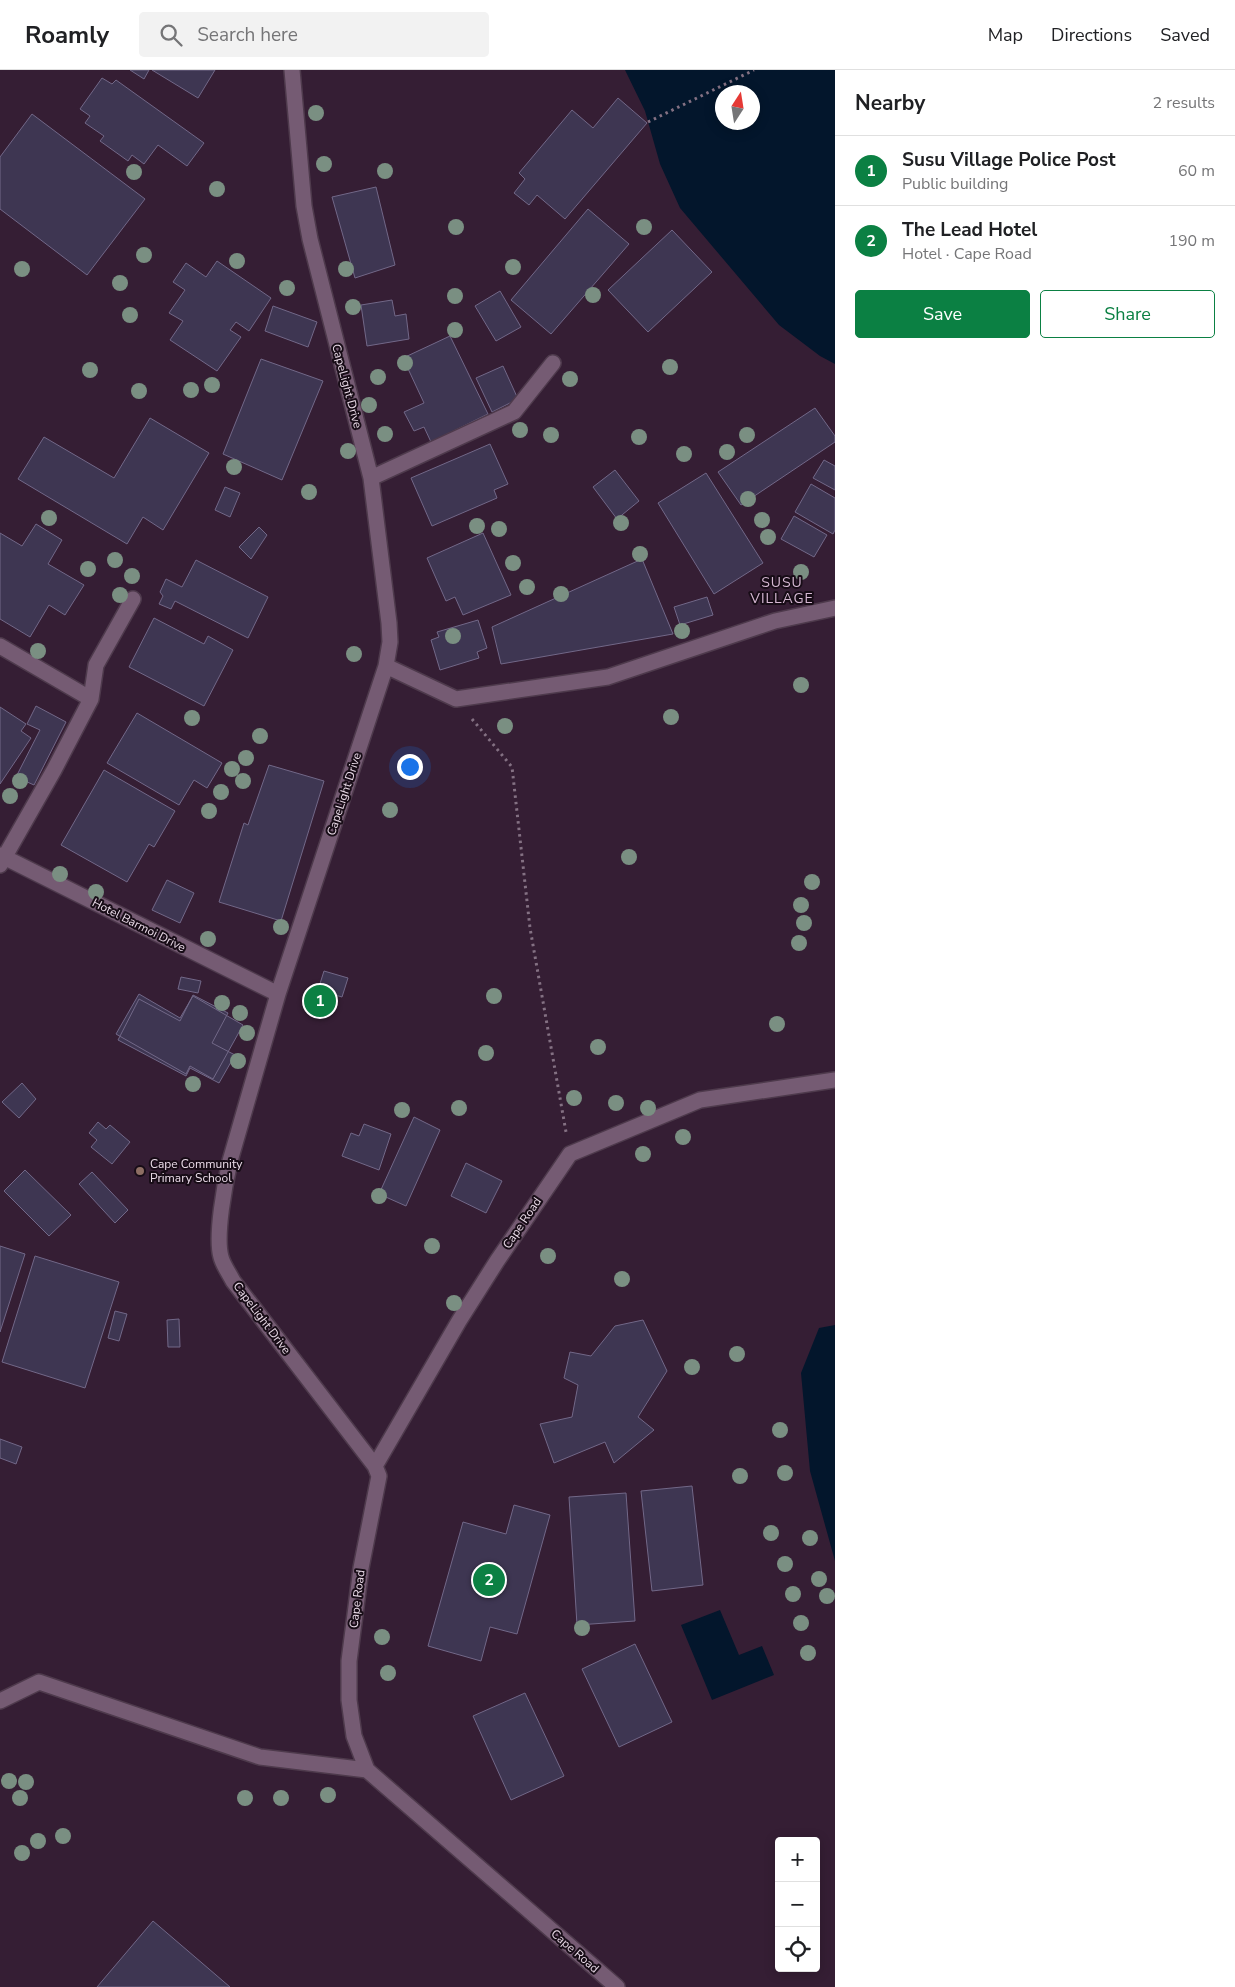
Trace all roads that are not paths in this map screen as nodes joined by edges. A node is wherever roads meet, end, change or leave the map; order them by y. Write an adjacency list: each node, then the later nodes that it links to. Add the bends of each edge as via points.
1 (292, 70): 3 (street, CapeLight Drive, via 310,240)
2 (553, 362): 3 (street, via 514,412)
3 (371, 478): 7 (street, CapeLight Drive, via 389,623)
4 (133, 600): 8 (street, via 96,665)
5 (835, 608): 7 (street, via 775,620 608,677 456,699)
6 (0, 646): 8 (street)
7 (386, 666): 10 (street, CapeLight Drive)
8 (91, 700): 9 (street)
9 (2, 859): 10 (street, Hotel Barmoi Drive)
10 (278, 994): 12 (street, CapeLight Drive, via 224,1185 221,1256 233,1281)
11 (835, 1080): 12 (street, Cape Road, via 700,1100 570,1154 497,1260)
12 (375, 1466): 14 (street, Cape Road, via 379,1480 361,1568 349,1662 349,1700 354,1736)
13 (0, 1701): 14 (street, via 39,1682 260,1757)
14 (367, 1770): 15 (street, Cape Road)
15 (617, 1987)

